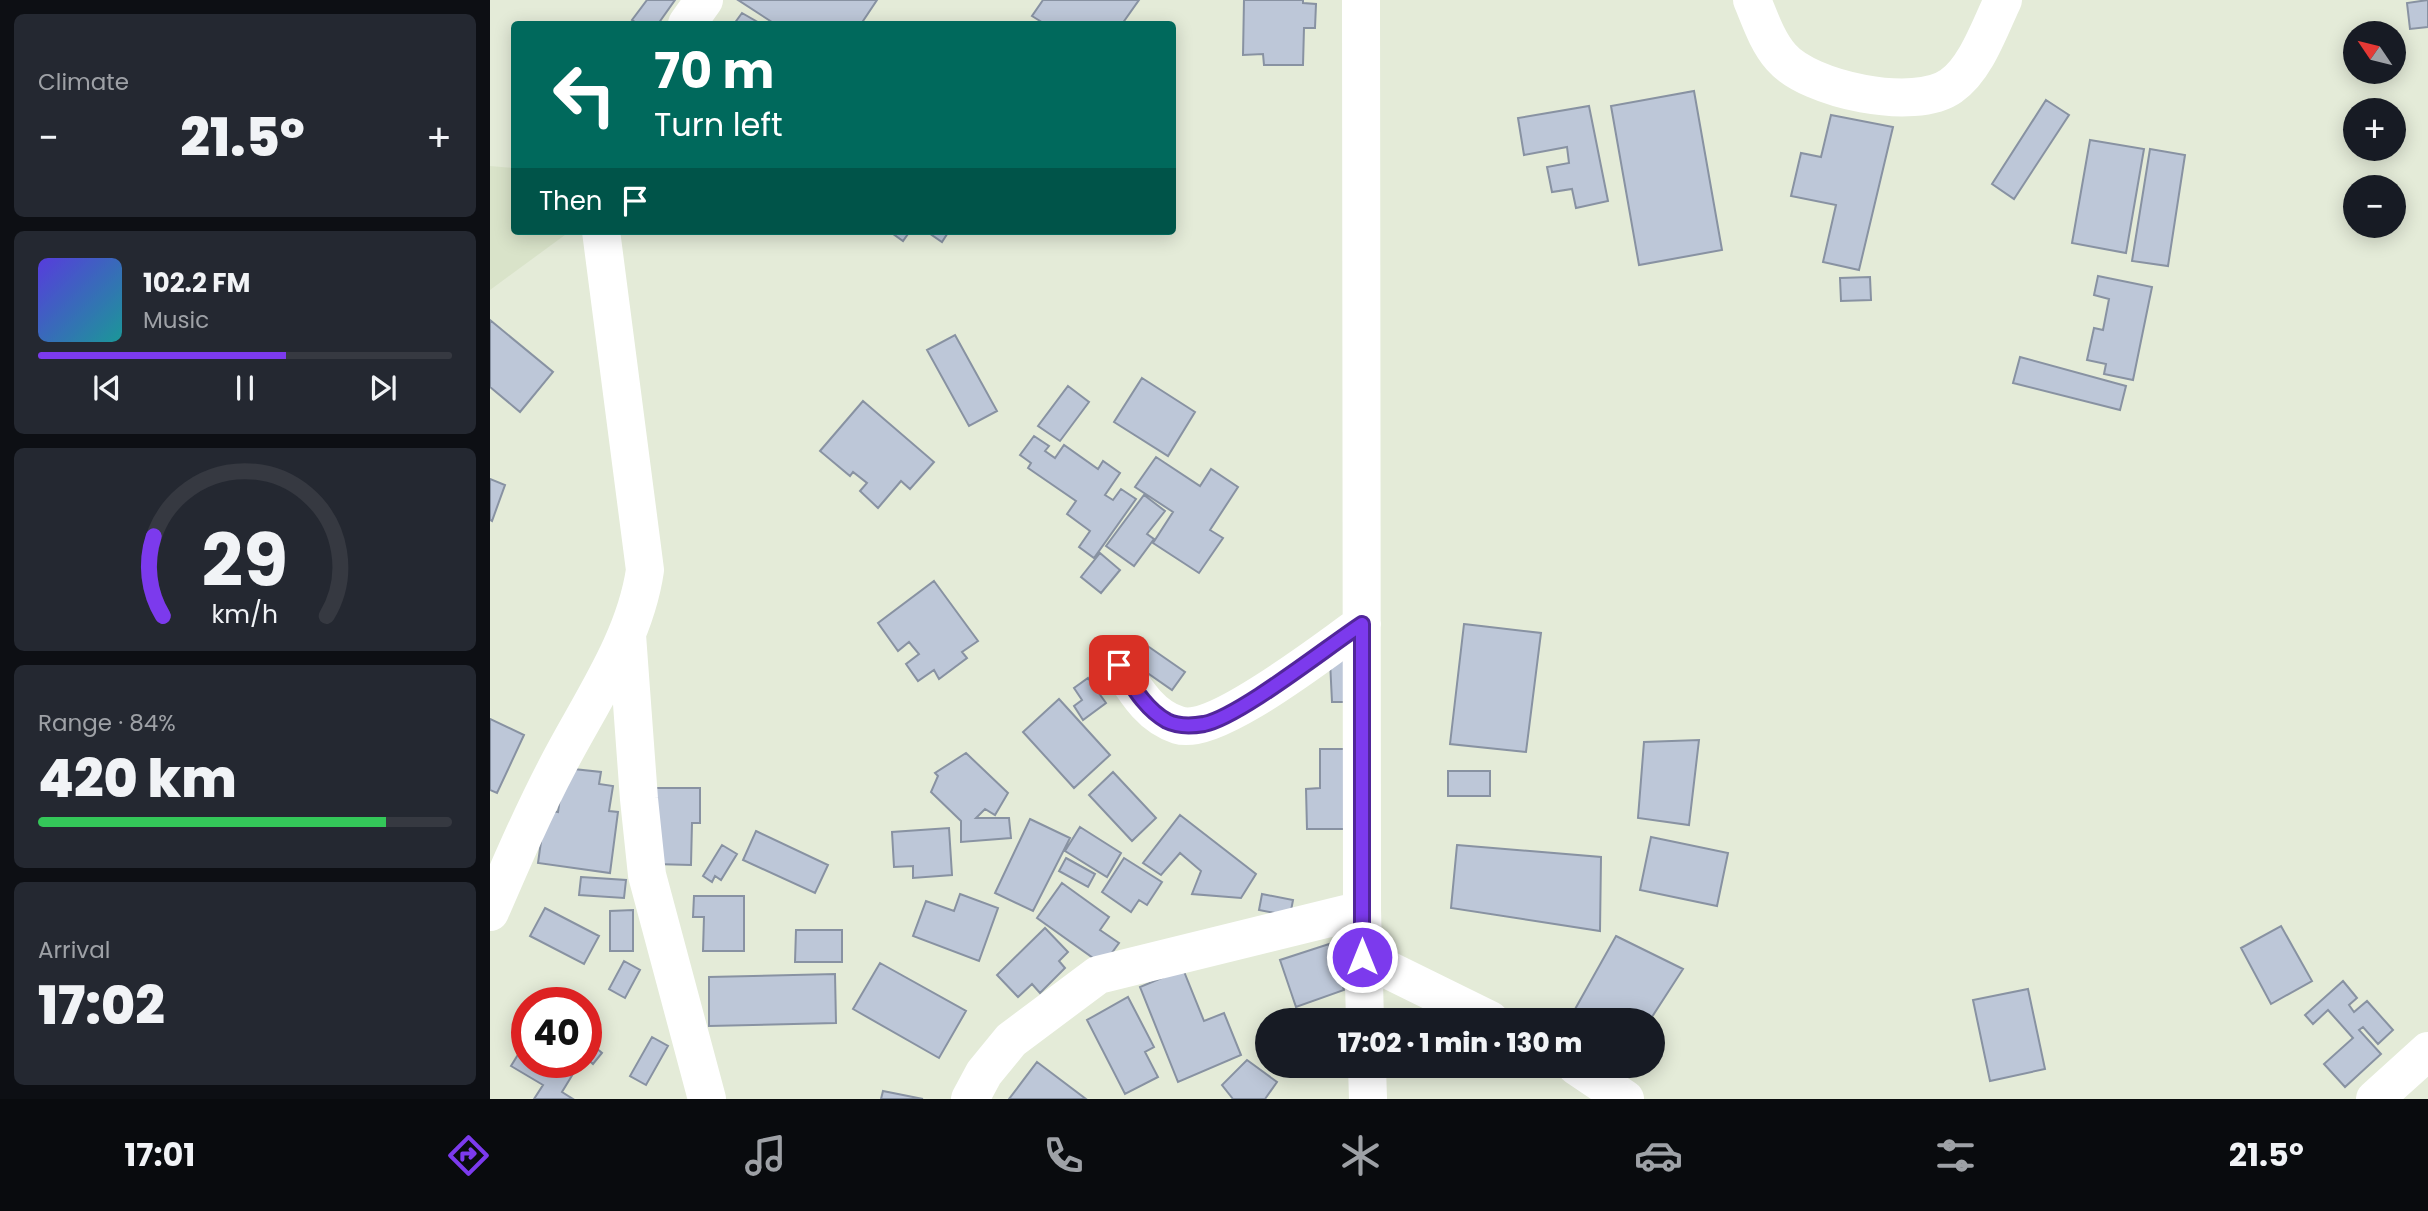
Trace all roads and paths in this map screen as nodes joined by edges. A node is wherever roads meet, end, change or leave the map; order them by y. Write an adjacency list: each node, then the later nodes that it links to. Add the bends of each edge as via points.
1 (704, 0): 5 (street)
2 (1361, 0): 7 (street)
3 (1752, 0): 4 (street, via 1781,58 1805,77 1839,90 1884,96 1940,93 1953,85 1971,62)
4 (2003, 0)
5 (689, 21)
6 (602, 235): 8 (street, via 645,570 641,601)
7 (1362, 624): 9 (street, via 1232,712 1206,724 1181,726 1166,720 1141,699); 10 (street)
8 (627, 635): 11 (street, via 533,813); 18 (street, via 648,875)
9 (1119, 665)
10 (1362, 909): 12 (street); 19 (street, via 1098,975 1011,1040)
11 (490, 912)
12 (1362, 957): 13 (street); 14 (street)
13 (1364, 1008)
14 (1466, 1008)
15 (2428, 1051): 22 (street)
16 (1367, 1078): 20 (street)
17 (1594, 1078): 21 (street)
18 (707, 1099)
19 (970, 1099)
20 (1368, 1099)
21 (1625, 1099)
22 (2375, 1099)

